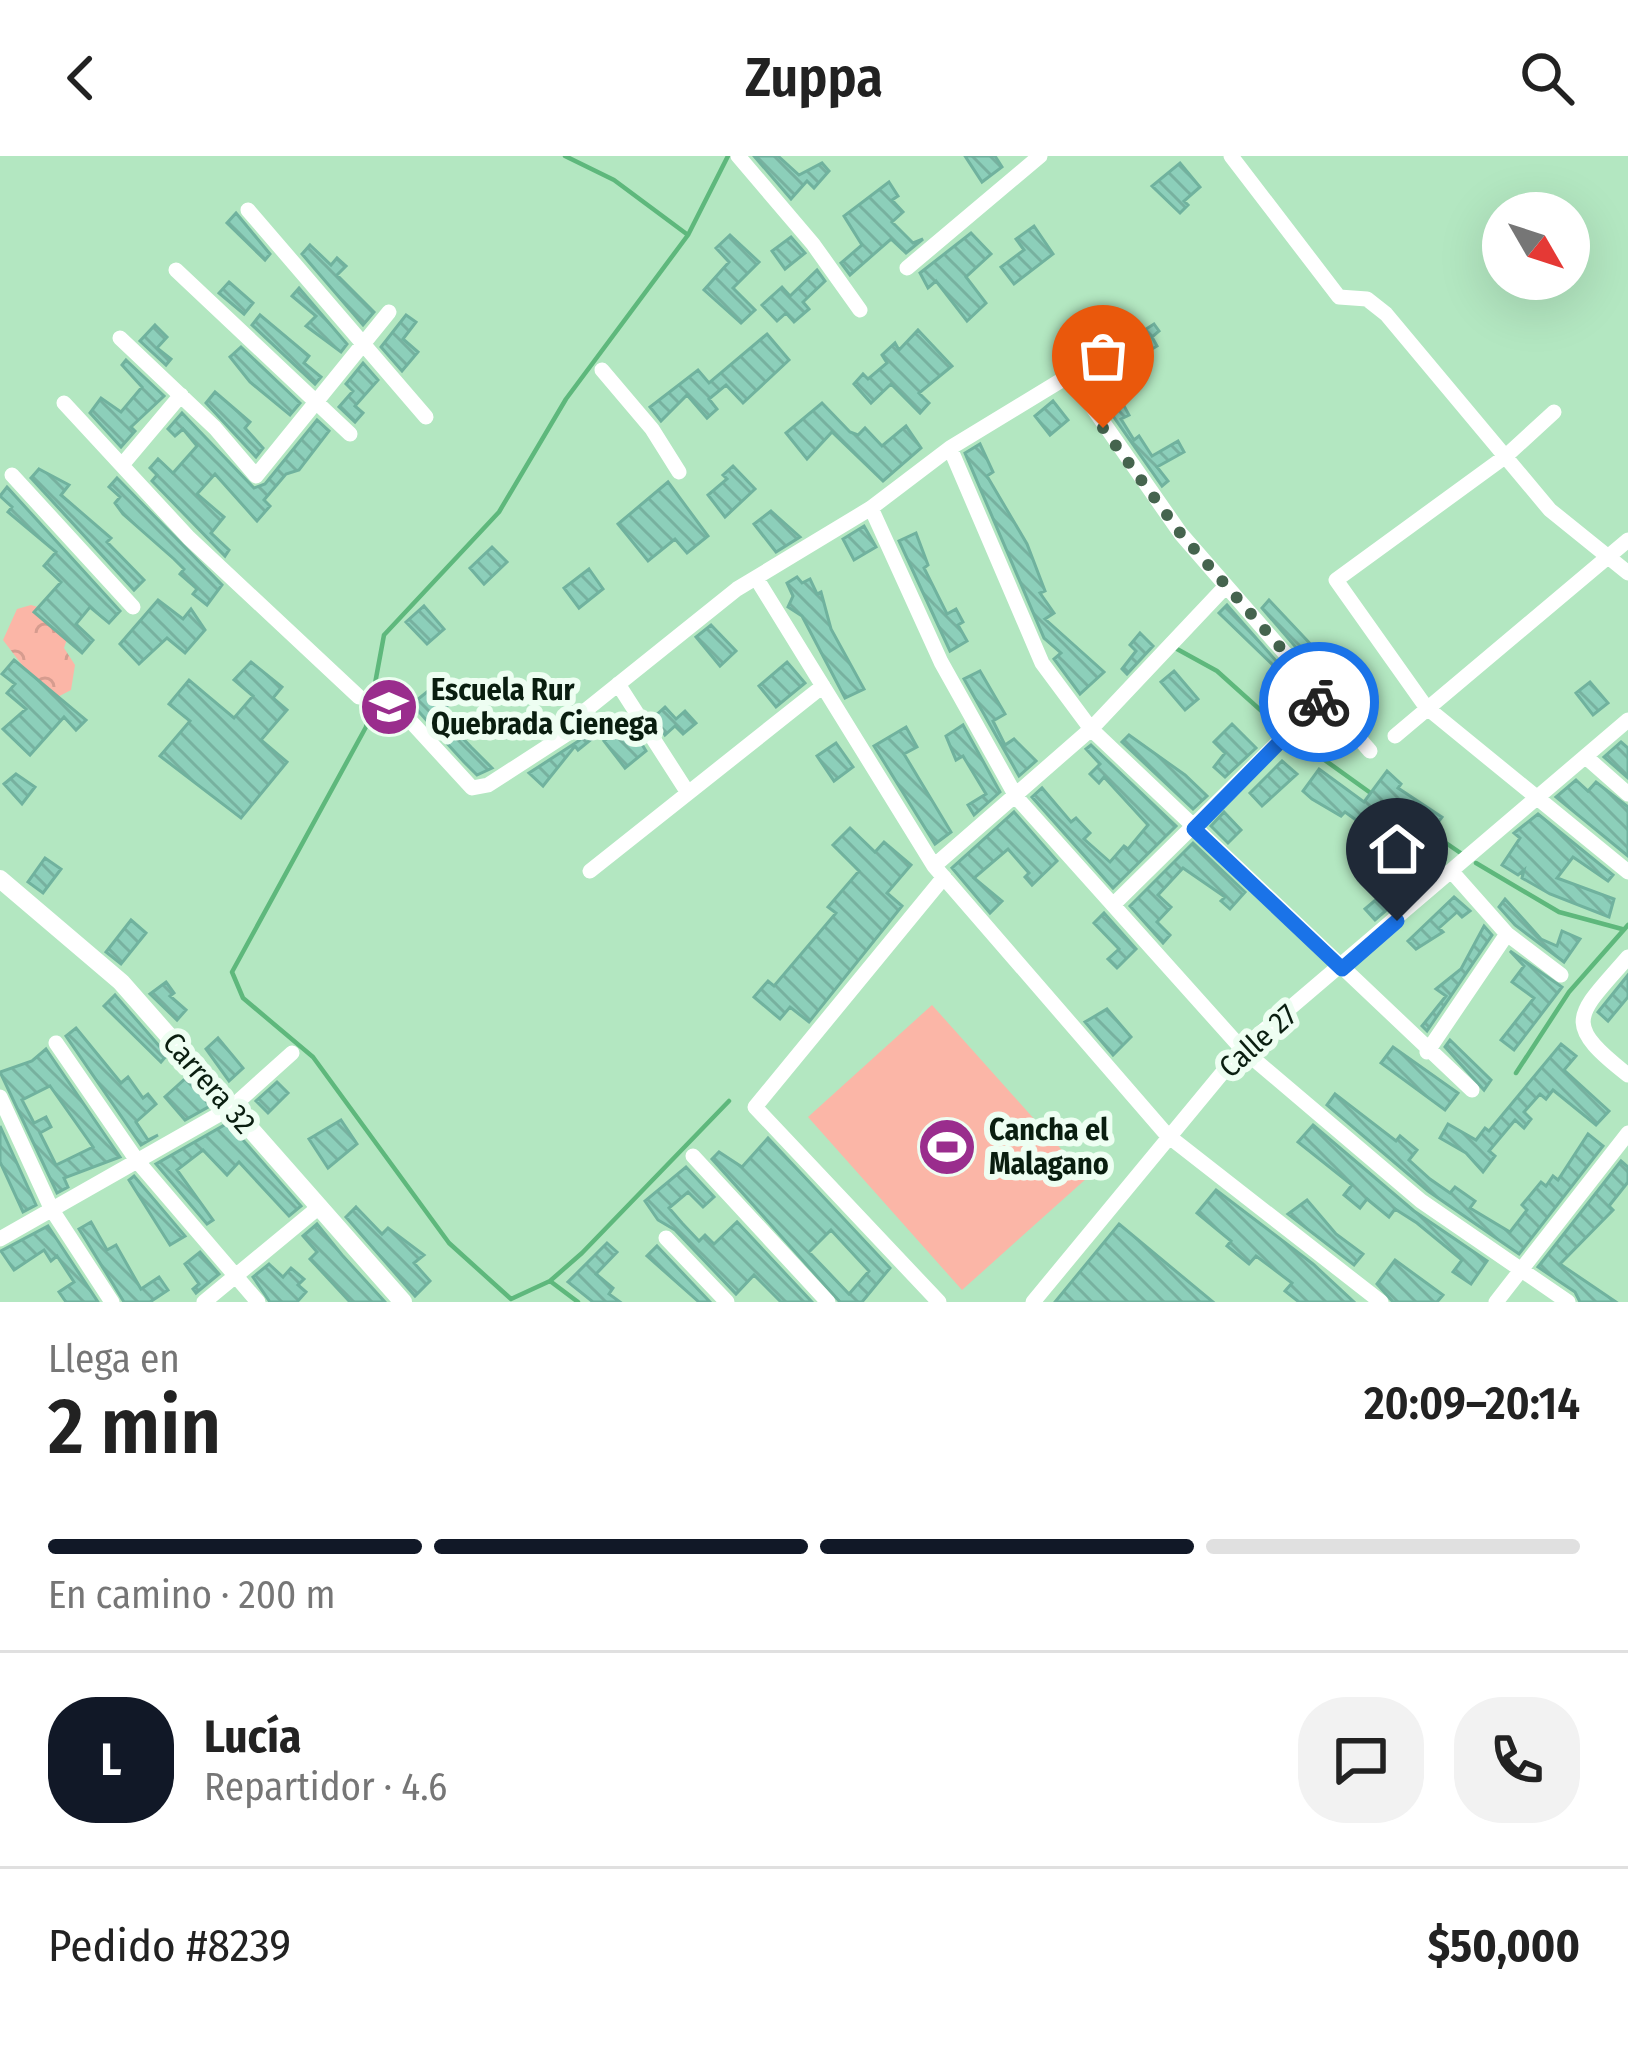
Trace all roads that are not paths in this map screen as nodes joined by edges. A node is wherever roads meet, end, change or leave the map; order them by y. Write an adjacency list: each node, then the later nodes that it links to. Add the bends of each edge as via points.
1 (738, 156): 7 (street)
2 (1040, 156): 5 (street)
3 (1231, 156): 19 (street, via 1339,297 1366,299 1386,314)
4 (248, 211): 10 (street)
5 (907, 268)
6 (176, 269): 13 (street)
7 (860, 310)
8 (389, 312): 10 (street)
9 (120, 338): 12 (street)
10 (367, 342): 13 (street); 16 (street)
11 (602, 370): 21 (street)
12 (181, 395): 13 (street, via 256,476); 20 (street)
13 (316, 401): 17 (street)
14 (64, 403): 20 (street)
15 (1554, 412): 19 (street)
16 (426, 417)
17 (350, 434)
18 (950, 448): 23 (street); 28 (street, via 1070,375 1138,479); 37 (street, via 1042,663)
19 (1506, 456): 25 (street, via 1550,511); 35 (street, via 1336,580)
20 (122, 465): 33 (street)
21 (679, 472)
22 (13, 475): 29 (street)
23 (871, 508): 27 (street); 43 (street, via 940,662)
24 (1628, 540): 25 (street)
25 (1609, 558): 26 (street); 35 (street)
26 (1628, 573)
27 (758, 580): 30 (street); 31 (street)
28 (1226, 586): 34 (street); 37 (street)
29 (134, 607)
30 (618, 684): 32 (street, via 573,730 508,775 472,788); 41 (street)
31 (823, 686): 41 (street); 47 (street)
32 (382, 690)
33 (359, 697)
34 (1324, 697): 39 (street); 45 (street)
35 (1426, 707): 38 (street); 44 (street)
36 (1628, 720): 40 (street, Calle 27)
37 (1091, 728): 43 (street); 45 (street)
38 (1395, 736)
39 (1370, 751)
40 (1586, 757): 42 (street); 44 (street, Calle 27)
41 (688, 793): 46 (street)
42 (1628, 794)
43 (1017, 798): 47 (street); 51 (street)
44 (1536, 800): 48 (street); 49 (street, Calle 27)
45 (1194, 829): 51 (street); 54 (street)
46 (590, 871)
47 (939, 872): 65 (street); 80 (street, via 755,1107)
48 (1628, 872)
49 (1453, 873): 52 (street); 54 (street, Calle 27)
50 (0, 879): 63 (main road, Carrera 32, via 121,982)
51 (1114, 904): 57 (street)
52 (1507, 934): 55 (street); 58 (street)
53 (1628, 957): 60 (street, via 1587,1004 1582,1028 1586,1043)
54 (1342, 969): 57 (street, Calle 27); 58 (street)
55 (1562, 975)
56 (56, 1043): 67 (street)
57 (1242, 1048): 65 (street, Calle 27); 72 (street, via 1421,1201)
58 (1427, 1052): 61 (street)
59 (292, 1053): 63 (street)
60 (1628, 1075)
61 (1472, 1090)
62 (0, 1097): 69 (street)
63 (232, 1107): 67 (street); 68 (main road, Carrera 32)
64 (1628, 1133): 72 (street)
65 (1167, 1135): 81 (street, Calle 27); 82 (street)
66 (693, 1156): 79 (street)
67 (138, 1162): 69 (street); 73 (street)
68 (319, 1208): 73 (street); 77 (main road, Carrera 32)
69 (52, 1210): 71 (street); 74 (street)
70 (666, 1238): 78 (street)
71 (0, 1239)
72 (1522, 1269): 83 (street); 84 (street)
73 (235, 1280): 75 (street); 76 (street)
74 (112, 1302)
75 (204, 1302)
76 (258, 1302)
77 (404, 1302)
78 (727, 1302)
79 (828, 1302)
80 (939, 1302)
81 (1033, 1302)
82 (1382, 1302)
83 (1496, 1302)
84 (1568, 1302)

